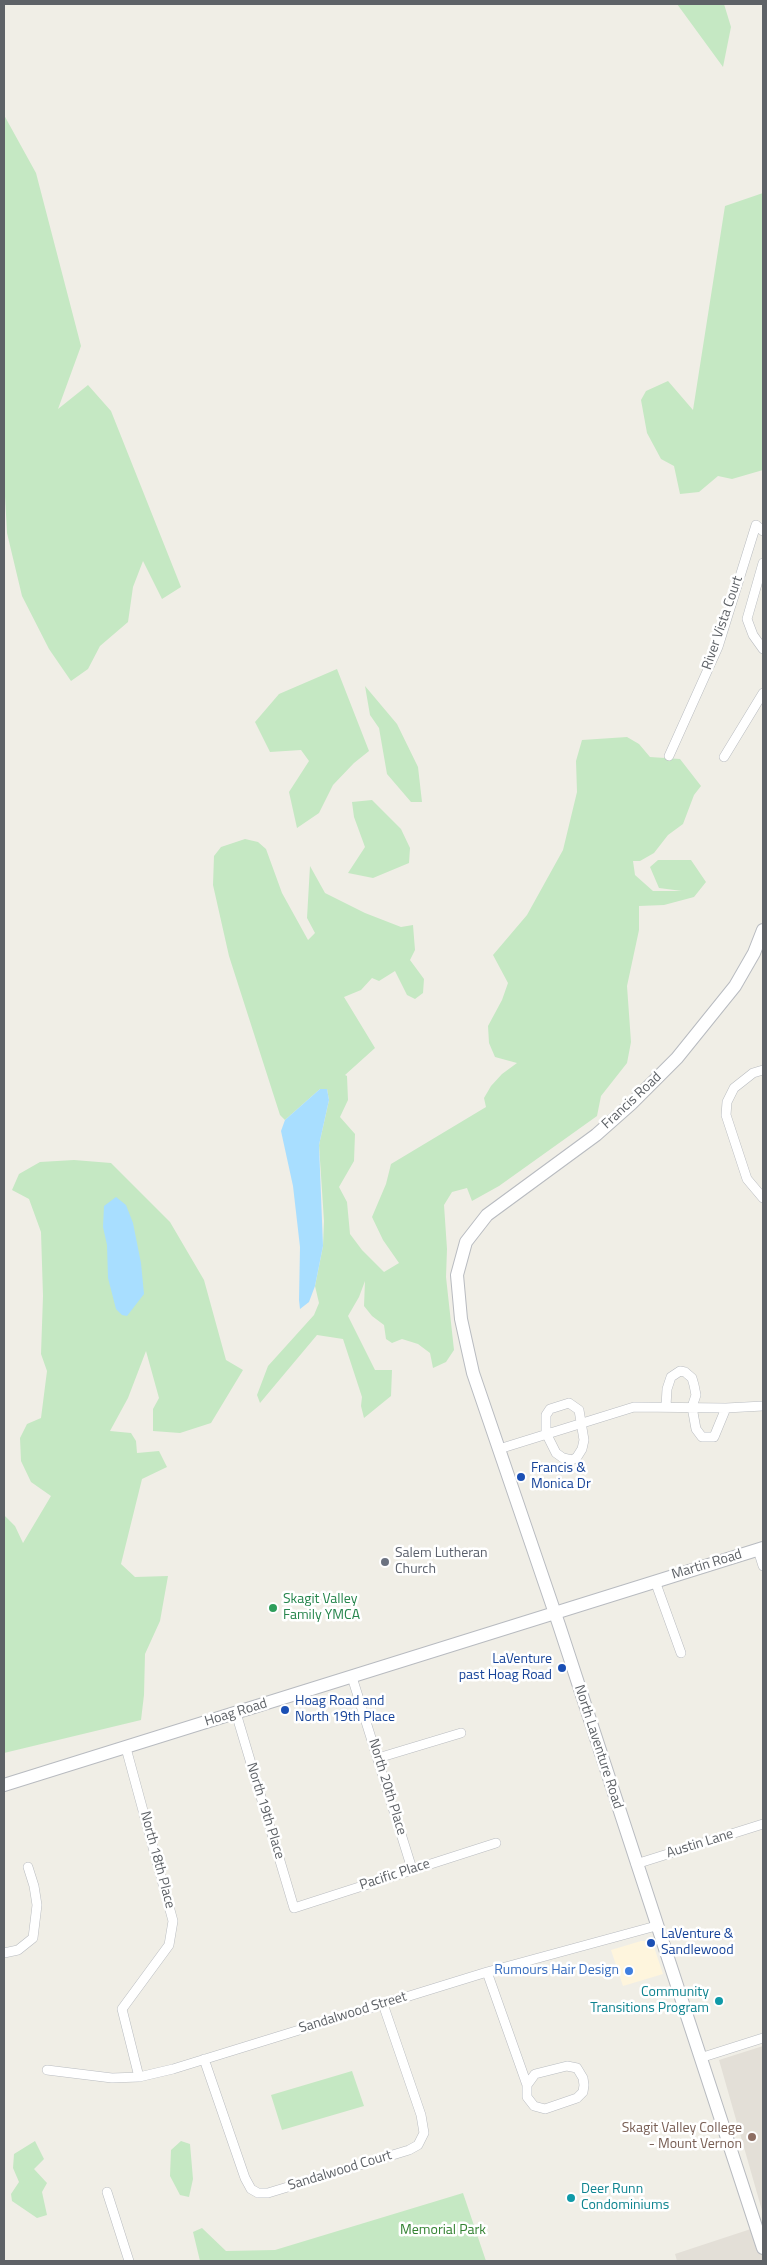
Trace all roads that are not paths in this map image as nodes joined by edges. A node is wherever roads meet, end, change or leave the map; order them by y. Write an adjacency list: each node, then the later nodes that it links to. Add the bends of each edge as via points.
1 (763, 531): 5 (street, River Vista Court, via 756,525 718,647)
2 (763, 563): 3 (street, via 747,619 752,635)
3 (763, 649)
4 (763, 693): 6 (street)
5 (669, 756)
6 (724, 758)
7 (763, 930): 8 (street, Francis Road)
8 (758, 954): 11 (street, Francis Road, via 671,1064 631,1104 559,1164 487,1215)
9 (763, 1070): 10 (street, via 753,1073 734,1088 727,1102 726,1115 747,1179)
10 (763, 1198)
11 (466, 1242): 18 (street, North Laventure Road, via 457,1275 461,1319 473,1373)
12 (666, 1406): 14 (street); 14 (street, via 671,1376 680,1371 692,1378 696,1395); 16 (street, via 634,1407)
13 (763, 1406): 15 (street)
14 (692, 1407): 15 (street); 15 (street, via 696,1429 702,1437 714,1437)
15 (726, 1408)
16 (581, 1423): 17 (street); 17 (street, via 579,1410 569,1403 559,1405 546,1415); 17 (street, via 582,1449 572,1460 556,1453)
17 (546, 1433): 18 (street)
18 (499, 1449): 22 (street, North Laventure Road)
19 (761, 1549): 20 (street, Martin Road); 21 (street, Martin Road)
20 (763, 1566)
21 (655, 1581): 22 (street, Martin Road); 23 (street, Martin Road)
22 (555, 1613): 24 (street, Hoag Road); 32 (street, North Laventure Road)
23 (681, 1654)
24 (352, 1677): 25 (street, Hoag Road); 28 (street, North 20th Place)
25 (236, 1713): 27 (street, Hoag Road); 35 (street, North 19th Place)
26 (461, 1733): 28 (street)
27 (126, 1748): 29 (street, Hoag Road); 44 (street, North 18th Place, via 173,1921 168,1945 122,2009)
28 (378, 1758): 34 (street, North 20th Place)
29 (4, 1785)
30 (763, 1824): 32 (street, Austin Lane)
31 (496, 1843): 34 (street, Pacific Place)
32 (636, 1864): 36 (street, North Laventure Road)
33 (28, 1867): 37 (street, via 37,1905 33,1938 18,1950)
34 (412, 1869): 35 (street, Pacific Place)
35 (294, 1908)
36 (656, 1926): 38 (street, Sandalwood Street); 41 (street, North Laventure Road)
37 (4, 1952)
38 (487, 1972): 39 (street, Sandalwood Street); 45 (street)
39 (383, 2004): 42 (street, Sandalwood Street); 42 (street, Sandalwood Court, via 421,2116 424,2134 418,2145 268,2194 251,2189 244,2178)
40 (763, 2038): 41 (street)
41 (700, 2058): 47 (street, North Laventure Road)
42 (204, 2059): 44 (street, Sandalwood Street)
43 (47, 2070): 44 (street, Sandalwood Street, via 112,2078)
44 (139, 2077)
45 (527, 2085): 45 (street, via 527,2097 534,2106 544,2109 577,2098 584,2085 577,2068 567,2066 535,2074)
46 (107, 2192): 48 (street)
47 (763, 2248)
48 (129, 2261)

